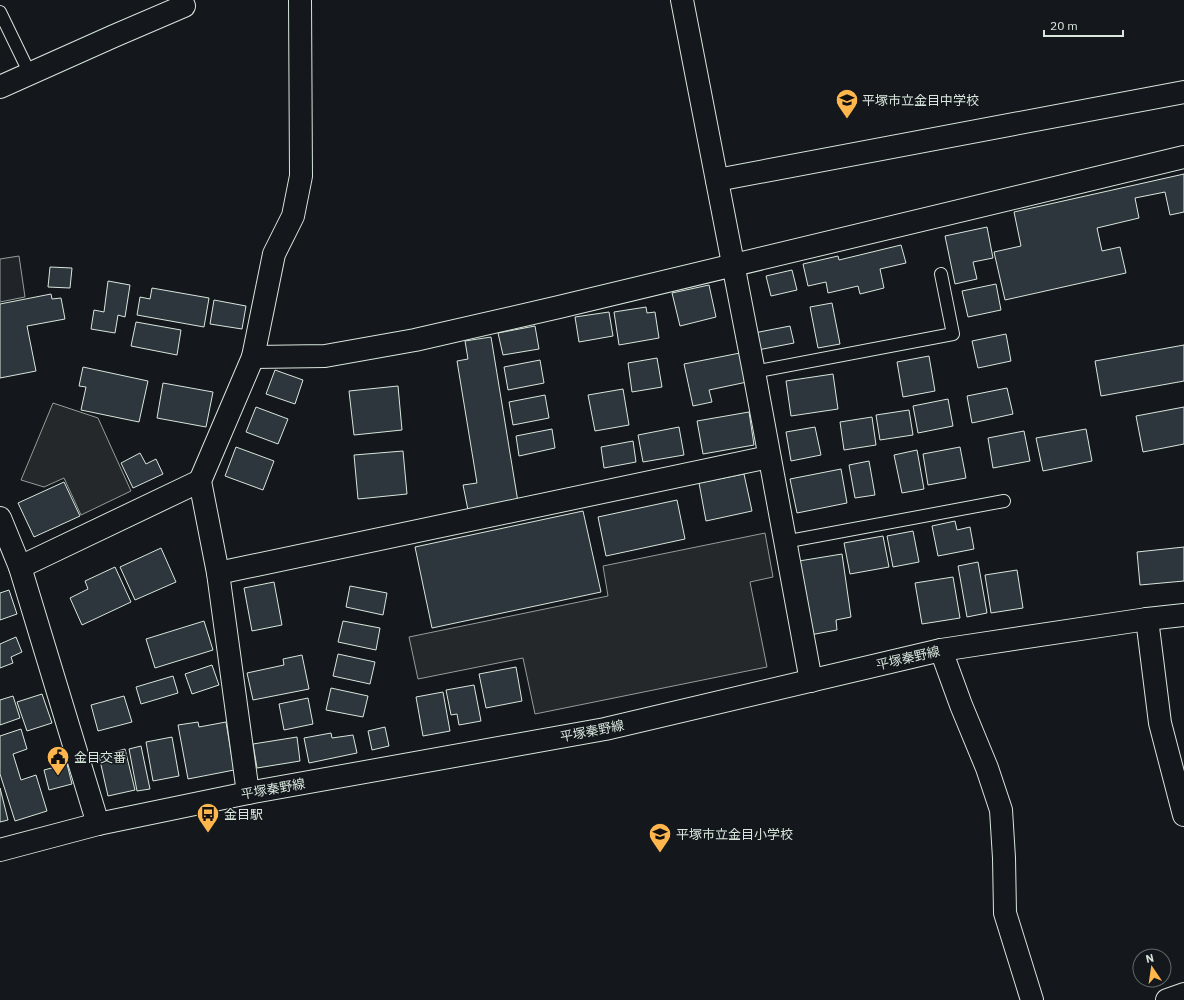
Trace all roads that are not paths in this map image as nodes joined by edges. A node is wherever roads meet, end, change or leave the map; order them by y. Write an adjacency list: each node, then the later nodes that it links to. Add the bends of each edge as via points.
1 (300, 0): 12 (street, via 301,176 293,216 274,254)
2 (682, 0): 9 (street)
3 (184, 6): 5 (street)
4 (0, 12): 5 (lane)
5 (30, 74): 6 (street)
6 (0, 88)
7 (1184, 92): 9 (street)
8 (1184, 157): 10 (street)
9 (717, 180): 10 (street)
10 (733, 265): 12 (street, via 416,340 325,356); 13 (street)
11 (941, 274): 13 (lane, via 953,334)
12 (253, 357): 15 (street)
13 (754, 372): 14 (street)
14 (769, 457): 18 (street); 20 (street)
15 (200, 481): 19 (street); 20 (street)
16 (1004, 501): 18 (lane)
17 (0, 518): 19 (street)
18 (784, 542): 24 (street)
19 (20, 567): 27 (street)
20 (218, 573): 25 (street)
21 (1184, 615): 22 (street, 平塚秦野線)
22 (1147, 619): 23 (street, 平塚秦野線); 26 (street, via 1160,723)
23 (941, 650): 24 (street, 平塚秦野線); 30 (street, via 1001,810 1005,913)
24 (811, 681): 25 (street, 平塚秦野線, via 605,729)
25 (248, 793): 27 (street, 平塚秦野線)
26 (1184, 815)
27 (98, 824): 28 (street, 平塚秦野線)
28 (0, 850)
29 (1184, 994): 31 (street)
30 (1032, 1000)
31 (1167, 1000)

